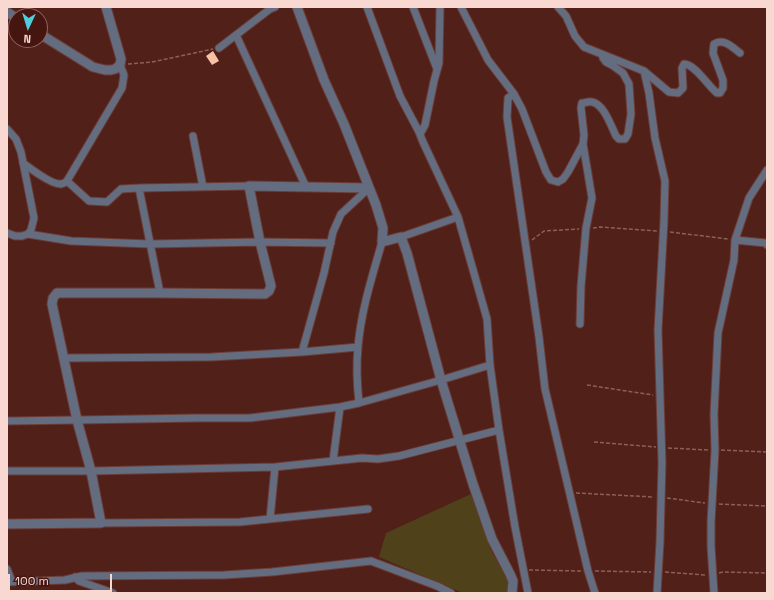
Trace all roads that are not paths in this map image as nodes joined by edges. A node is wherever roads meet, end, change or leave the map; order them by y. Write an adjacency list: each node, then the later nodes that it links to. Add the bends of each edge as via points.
1 (106, 7): 14 (street, via 121,59)
2 (275, 7): 9 (street)
3 (297, 7): 29 (street)
4 (367, 7): 19 (street, via 400,96)
5 (413, 7): 15 (street)
6 (440, 7): 15 (street)
7 (461, 7): 17 (street, via 488,60)
8 (558, 7): 13 (street, via 584,47)
9 (236, 34): 11 (street); 27 (street)
10 (48, 39): 14 (street, via 93,67 111,70)
11 (219, 48)
12 (740, 53): 16 (street, via 723,42 714,44 712,53 723,80 720,93 716,93 689,64 684,64 682,68 683,88 678,93 669,92)
13 (606, 56): 16 (street); 21 (street, via 603,58 606,62 623,73 629,84 631,114 628,134 619,139 599,105 591,101 582,103)
14 (120, 65): 24 (street, via 124,75 122,88)
15 (437, 69): 19 (street, via 425,125)
16 (644, 71): 69 (street, via 665,181 658,330 662,448)
17 (514, 94): 21 (street, via 551,180 562,180); 68 (street, via 508,98 507,117 545,389)
18 (7, 129): 22 (street, via 16,139)
19 (420, 134): 30 (street)
20 (193, 136): 26 (street)
21 (584, 144): 41 (street, via 592,198 586,228)
22 (23, 163): 24 (street, via 53,182 60,184); 32 (street, via 34,218)
23 (767, 170): 34 (street, via 749,198)
24 (67, 181): 28 (street, via 89,201 107,202 121,189)
25 (249, 186): 26 (street); 27 (street); 35 (street)
26 (203, 187): 28 (street)
27 (306, 187): 29 (street)
28 (139, 188): 38 (street)
29 (369, 188): 36 (street, via 383,228); 37 (street, via 341,214)
30 (458, 217): 33 (street); 45 (street, via 488,319)
31 (7, 234): 32 (street)
32 (28, 234): 38 (street, via 71,241)
33 (402, 237): 36 (street); 46 (street)
34 (735, 240): 39 (street); 70 (street, via 734,260 718,333 714,414 716,450 710,546)
35 (260, 242): 37 (street); 38 (street); 40 (street, via 271,286 265,294)
36 (382, 242): 42 (street, via 366,298)
37 (331, 243): 43 (street)
38 (150, 244): 40 (street)
39 (767, 245)
40 (160, 293): 44 (street, via 57,293 52,304)
41 (580, 324)
42 (358, 347): 43 (street); 47 (street)
43 (302, 352): 44 (street, via 189,358)
44 (64, 358): 49 (street)
45 (490, 365): 46 (street); 51 (street)
46 (441, 380): 47 (street); 52 (street)
47 (359, 403): 48 (street)
48 (340, 406): 49 (street, via 250,418); 53 (street)
49 (77, 420): 50 (street); 56 (street)
50 (7, 421)
51 (498, 430): 52 (street); 67 (street)
52 (459, 440): 53 (street, via 398,456); 66 (street, via 492,539 513,581)
53 (333, 461): 54 (street)
54 (275, 467): 56 (street); 58 (street)
55 (7, 471): 56 (street)
56 (91, 471): 59 (street)
57 (368, 509): 58 (street)
58 (270, 519): 59 (street, via 240,522)
59 (101, 523): 60 (street)
60 (7, 524)
61 (7, 569): 63 (street)
62 (75, 577): 63 (street, via 65,580); 64 (street, via 79,581); 65 (street, via 240,574 371,561)
63 (10, 582)
64 (113, 593)
65 (451, 593)
66 (512, 593)
67 (528, 593)
68 (595, 593)
69 (658, 593)
70 (714, 593)

